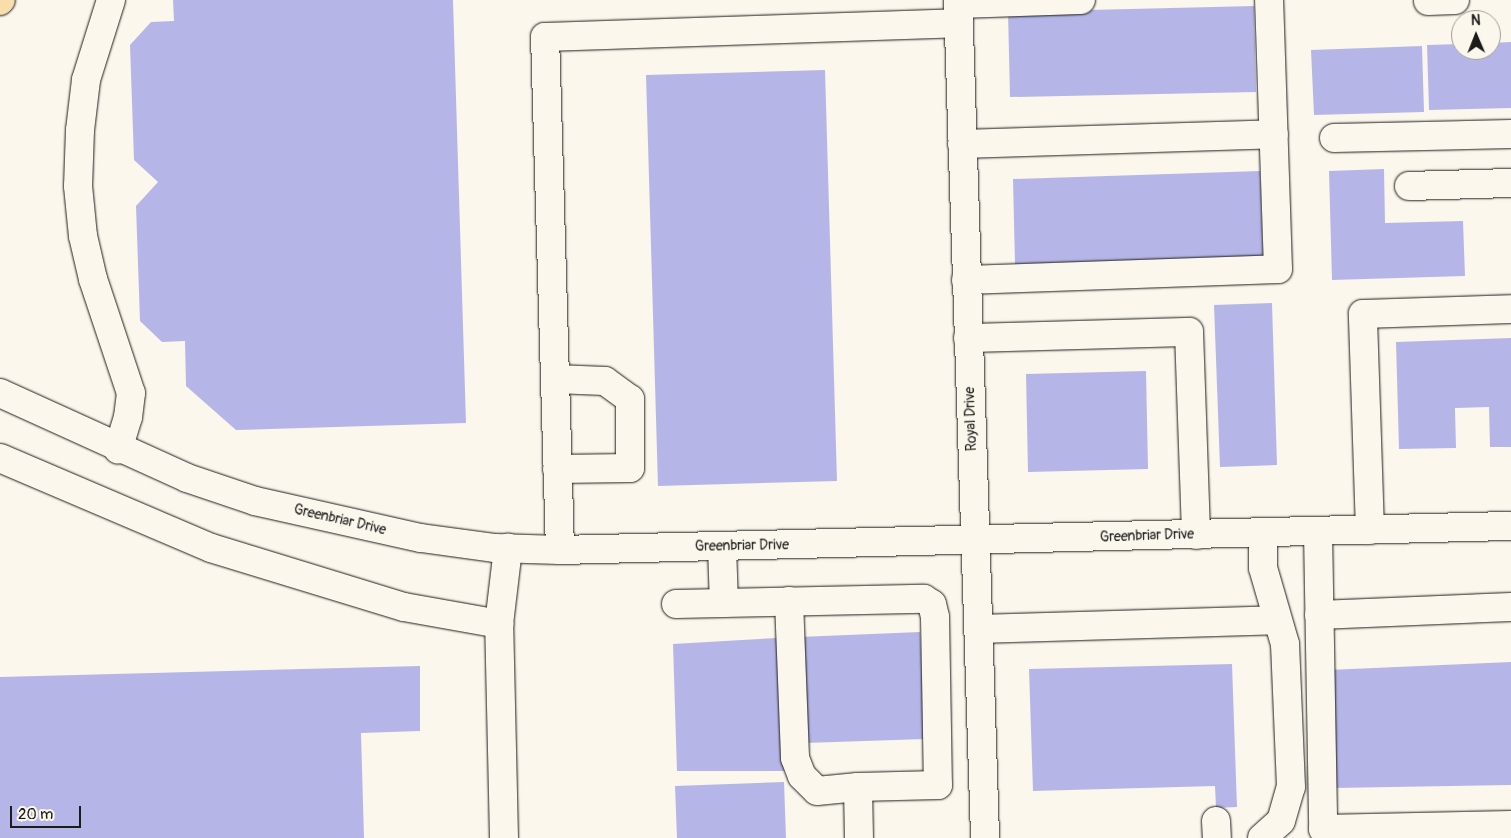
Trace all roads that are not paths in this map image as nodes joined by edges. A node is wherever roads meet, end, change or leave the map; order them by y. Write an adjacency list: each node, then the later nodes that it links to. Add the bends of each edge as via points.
1 (111, 0): 18 (street, via 86,80 78,186 83,236 93,280 131,393 128,417)
2 (1081, 0): 6 (street)
3 (1269, 0): 7 (street)
4 (1455, 0): 5 (street)
5 (1428, 1)
6 (958, 9): 10 (street, Royal Drive); 16 (street, via 545,37)
7 (1274, 134): 10 (street); 13 (street, via 1278,269)
8 (1511, 134): 9 (street)
9 (1334, 138)
10 (962, 144): 13 (street, Royal Drive)
11 (1511, 183): 12 (street)
12 (1409, 186)
13 (966, 280): 15 (street, Royal Drive)
14 (1511, 309): 22 (street, via 1363,314)
15 (968, 338): 25 (street, via 1189,332); 26 (street, Royal Drive)
16 (555, 379): 20 (street); 20 (street, via 605,380 630,399 630,468)
17 (0, 393): 18 (street, Greenbriar Drive)
18 (118, 449): 28 (street, Greenbriar Drive, via 187,478 255,501 421,538)
19 (0, 458): 36 (street, via 212,548 404,607)
20 (557, 469): 29 (street)
21 (1511, 526): 22 (street, Greenbriar Drive)
22 (1370, 530): 23 (street, Greenbriar Drive)
23 (1318, 531): 24 (street, Greenbriar Drive); 34 (street)
24 (1263, 533): 25 (street, Greenbriar Drive); 35 (street, via 1264,568)
25 (1196, 535): 26 (street, Greenbriar Drive)
26 (975, 541): 27 (street, Greenbriar Drive); 37 (street, Royal Drive)
27 (722, 547): 29 (street, Greenbriar Drive); 31 (street)
28 (508, 548): 29 (street, Greenbriar Drive); 36 (street)
29 (560, 550)
30 (789, 601): 31 (street); 38 (street, via 794,758 802,776 816,791); 38 (street, via 924,598 932,604 935,616 938,786)
31 (724, 603): 32 (street)
32 (676, 604)
33 (1511, 607): 34 (street)
34 (1319, 615): 39 (street, via 1323,829)
35 (1276, 620): 37 (street); 43 (street, via 1285,644 1291,787 1281,821)
36 (499, 624): 40 (street)
37 (978, 629): 42 (street, Royal Drive)
38 (858, 787): 41 (street)
39 (1511, 825)
40 (504, 838)
41 (859, 838)
42 (985, 838)
43 (1262, 838)

